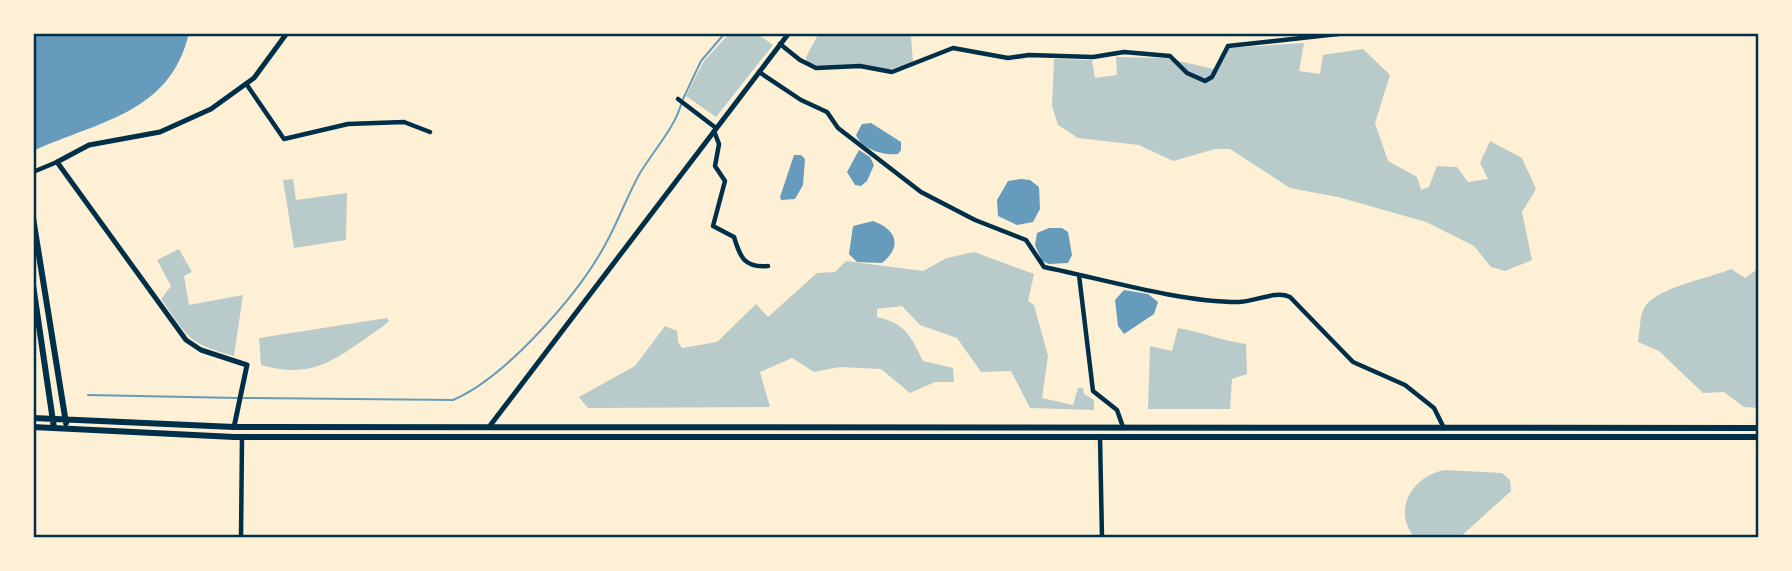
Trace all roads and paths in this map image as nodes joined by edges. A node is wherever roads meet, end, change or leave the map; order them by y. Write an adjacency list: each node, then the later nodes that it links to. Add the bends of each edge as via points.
1 (287, 33): 6 (street)
2 (789, 33): 4 (street)
3 (1347, 33): 4 (street, via 1228,46 1212,77 1205,81 1187,73 1178,60 1160,55 1124,52 1007,58 953,48 892,72 860,66 816,68)
4 (780, 44): 5 (street)
5 (759, 72): 8 (street); 14 (street, via 827,112 838,128 922,192 1022,238 1044,267)
6 (247, 85): 9 (street, via 284,139 348,124 404,122); 10 (street, via 166,130 99,142)
7 (678, 99): 8 (street)
8 (715, 129): 13 (street, via 719,142 715,166 725,181 712,226 734,237 743,261); 21 (street)
9 (430, 132)
10 (57, 162): 11 (street); 20 (street, via 186,340 201,350 247,365)
11 (33, 172)
12 (33, 218): 18 (main road)
13 (768, 266)
14 (1079, 274): 22 (street, via 1093,391 1117,410); 24 (street, via 1234,302 1283,294 1355,364 1401,383 1431,405)
15 (33, 285): 17 (main road)
16 (33, 418): 17 (main road)
17 (53, 418): 18 (main road); 23 (main road)
18 (66, 419): 20 (main road); 26 (main road)
19 (33, 427): 23 (main road)
20 (234, 427): 21 (main road)
21 (489, 427): 22 (main road)
22 (1123, 427): 24 (main road)
23 (54, 428): 26 (main road)
24 (1444, 428): 25 (main road)
25 (1759, 428)
26 (67, 429): 28 (main road)
27 (1100, 436): 28 (main road); 29 (main road); 31 (street)
28 (242, 437): 30 (street)
29 (1759, 437)
30 (241, 538)
31 (1102, 538)

